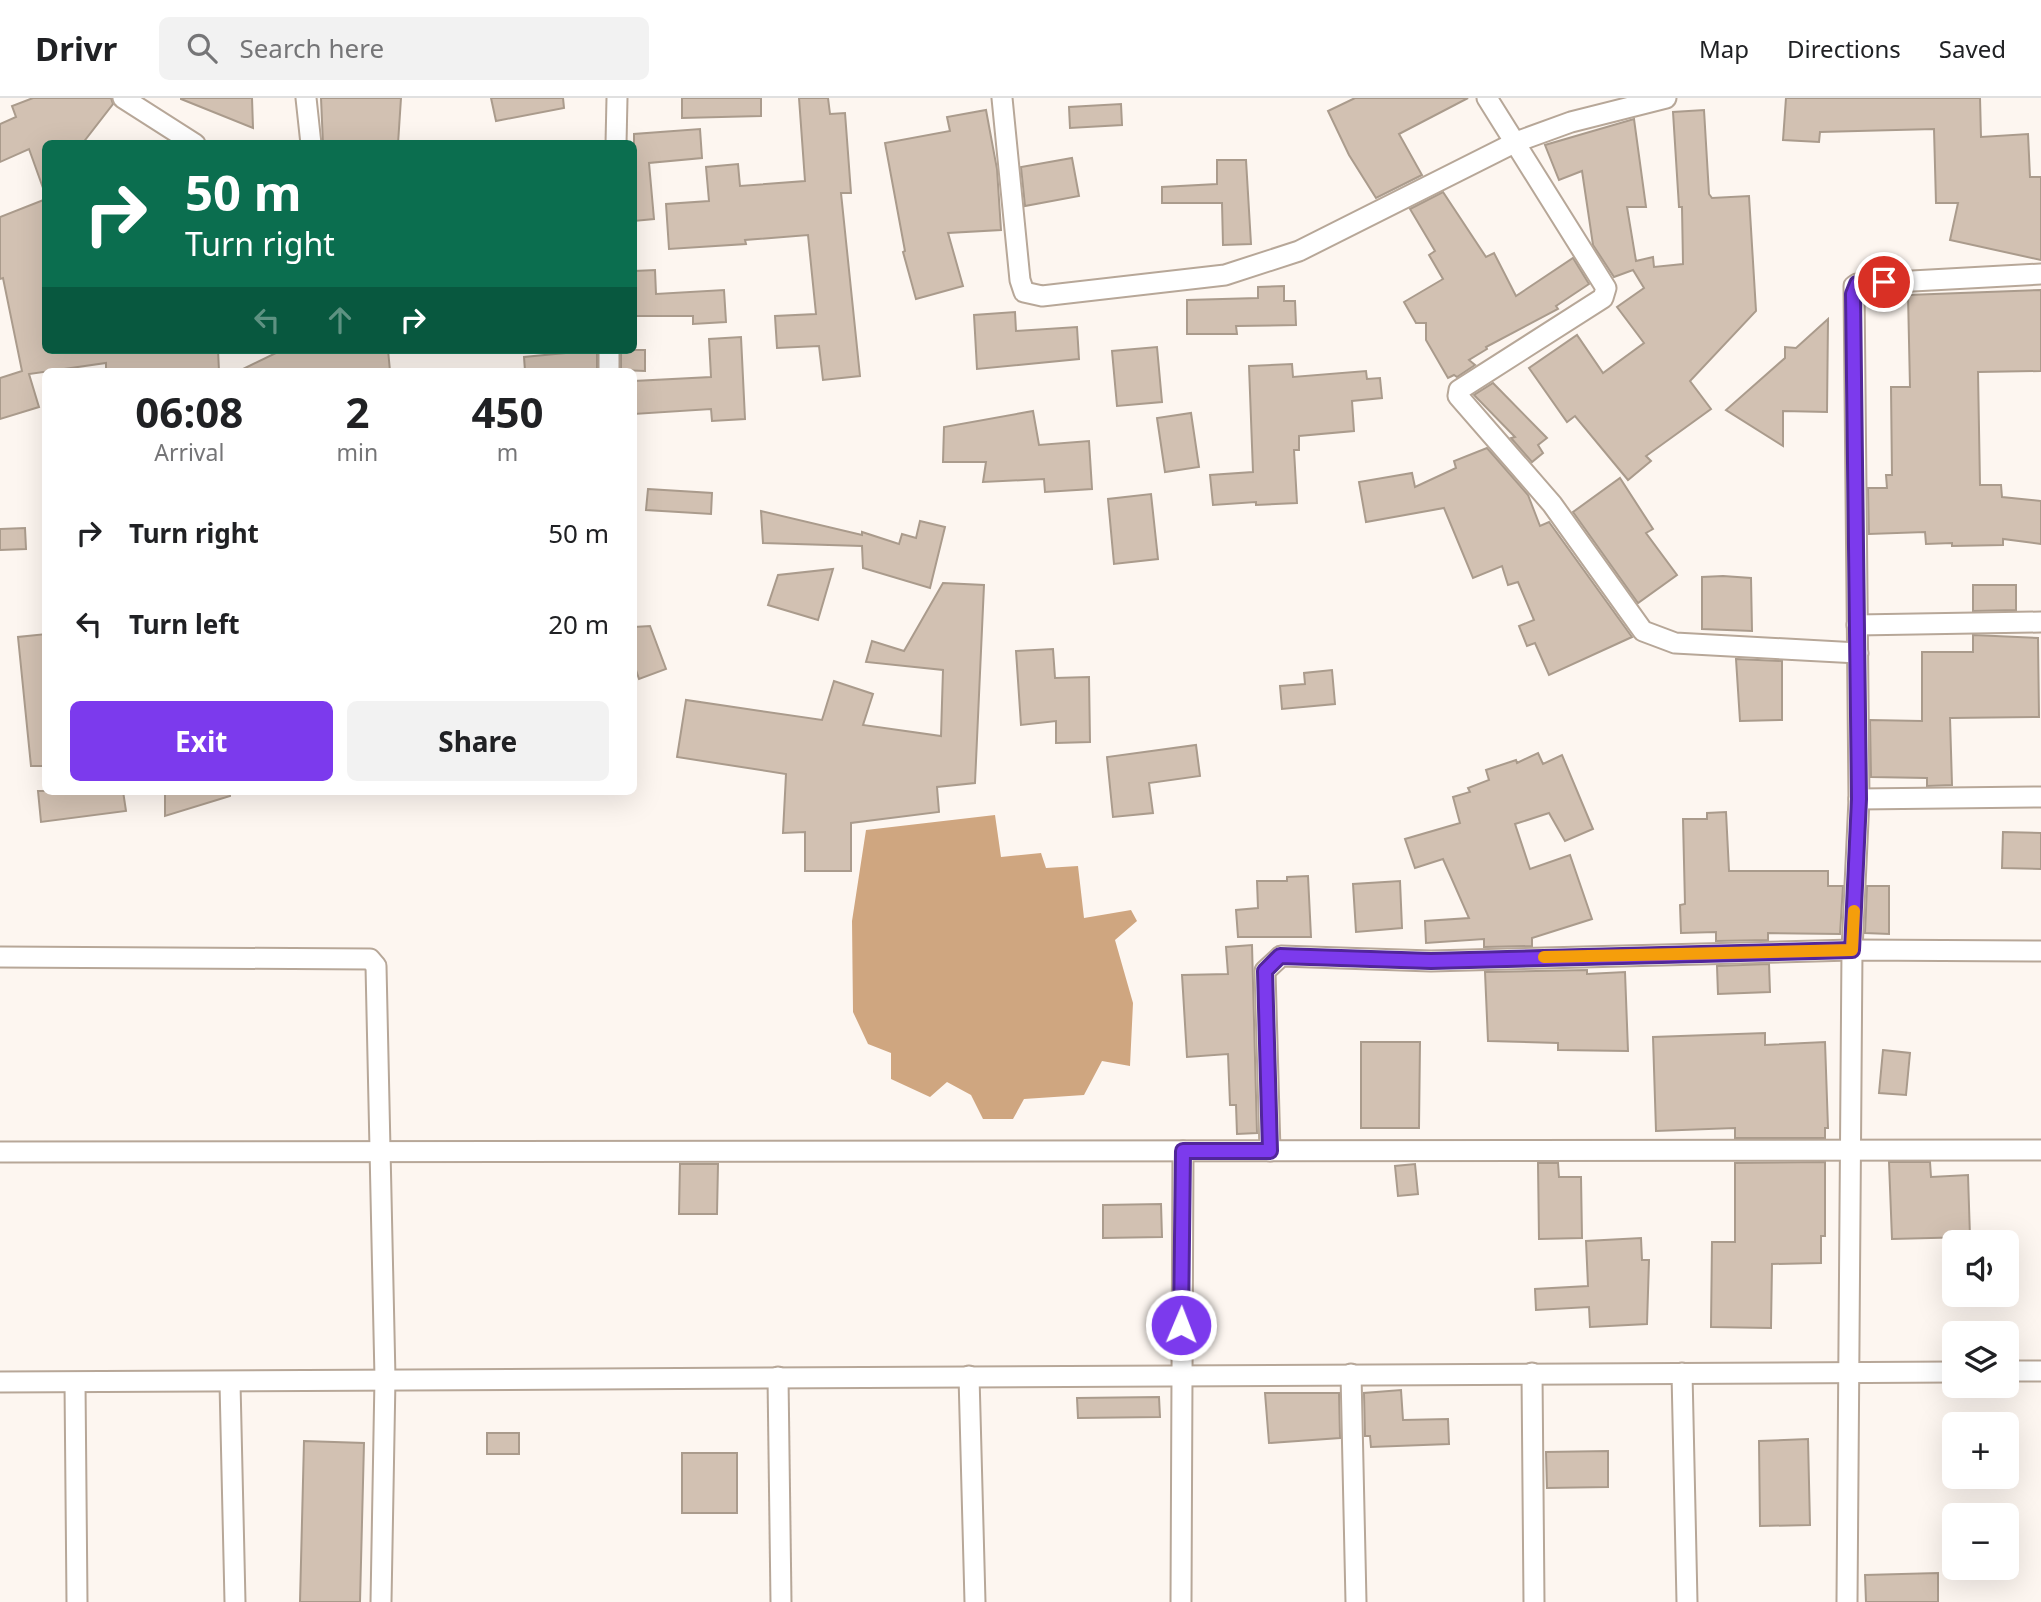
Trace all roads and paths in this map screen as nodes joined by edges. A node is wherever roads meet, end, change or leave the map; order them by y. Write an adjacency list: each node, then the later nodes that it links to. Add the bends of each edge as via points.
1 (124, 98): 7 (street)
2 (306, 98): 8 (street)
3 (617, 98): 9 (street)
4 (1002, 98): 10 (street, via 1020,280 1024,292 1042,296 1225,275 1299,251)
5 (1487, 98): 10 (street)
6 (1666, 98): 10 (street, via 1571,122)
7 (189, 140)
8 (311, 140)
9 (616, 140)
10 (1516, 142): 14 (street, via 1606,288 1603,298 1459,390 1458,396 1552,504 1643,631 1675,643)
11 (2041, 274): 13 (street, via 1854,286)
12 (2041, 622): 13 (street)
13 (1857, 625): 14 (street)
14 (1858, 653): 16 (street)
15 (2041, 797): 16 (street)
16 (1859, 799): 17 (street)
17 (1852, 950): 18 (street); 20 (street); 23 (street, via 1431,961 1280,956 1265,971)
18 (2041, 951)
19 (0, 957): 25 (street, via 370,959 379,978)
20 (1852, 1150): 21 (street); 23 (street); 28 (street)
21 (2041, 1150)
22 (1183, 1151): 23 (street); 25 (street); 33 (street)
23 (1270, 1151)
24 (0, 1152): 25 (street)
25 (383, 1152): 36 (street)
26 (2019, 1371): 27 (street)
27 (2041, 1371)
28 (1850, 1372): 29 (street); 30 (street); 49 (street)
29 (1942, 1372)
30 (1682, 1373): 32 (street); 48 (street)
31 (1351, 1374): 32 (street); 33 (street); 46 (street)
32 (1532, 1374): 47 (street)
33 (1181, 1375): 34 (street); 45 (street)
34 (969, 1376): 35 (street); 44 (street)
35 (778, 1377): 36 (street); 43 (street)
36 (385, 1378): 39 (street); 42 (street)
37 (0, 1382): 38 (street)
38 (75, 1383): 39 (street); 40 (street)
39 (230, 1383): 41 (street)
40 (77, 1602)
41 (235, 1602)
42 (381, 1602)
43 (781, 1602)
44 (975, 1602)
45 (1181, 1602)
46 (1356, 1602)
47 (1534, 1602)
48 (1687, 1602)
49 (1847, 1602)

